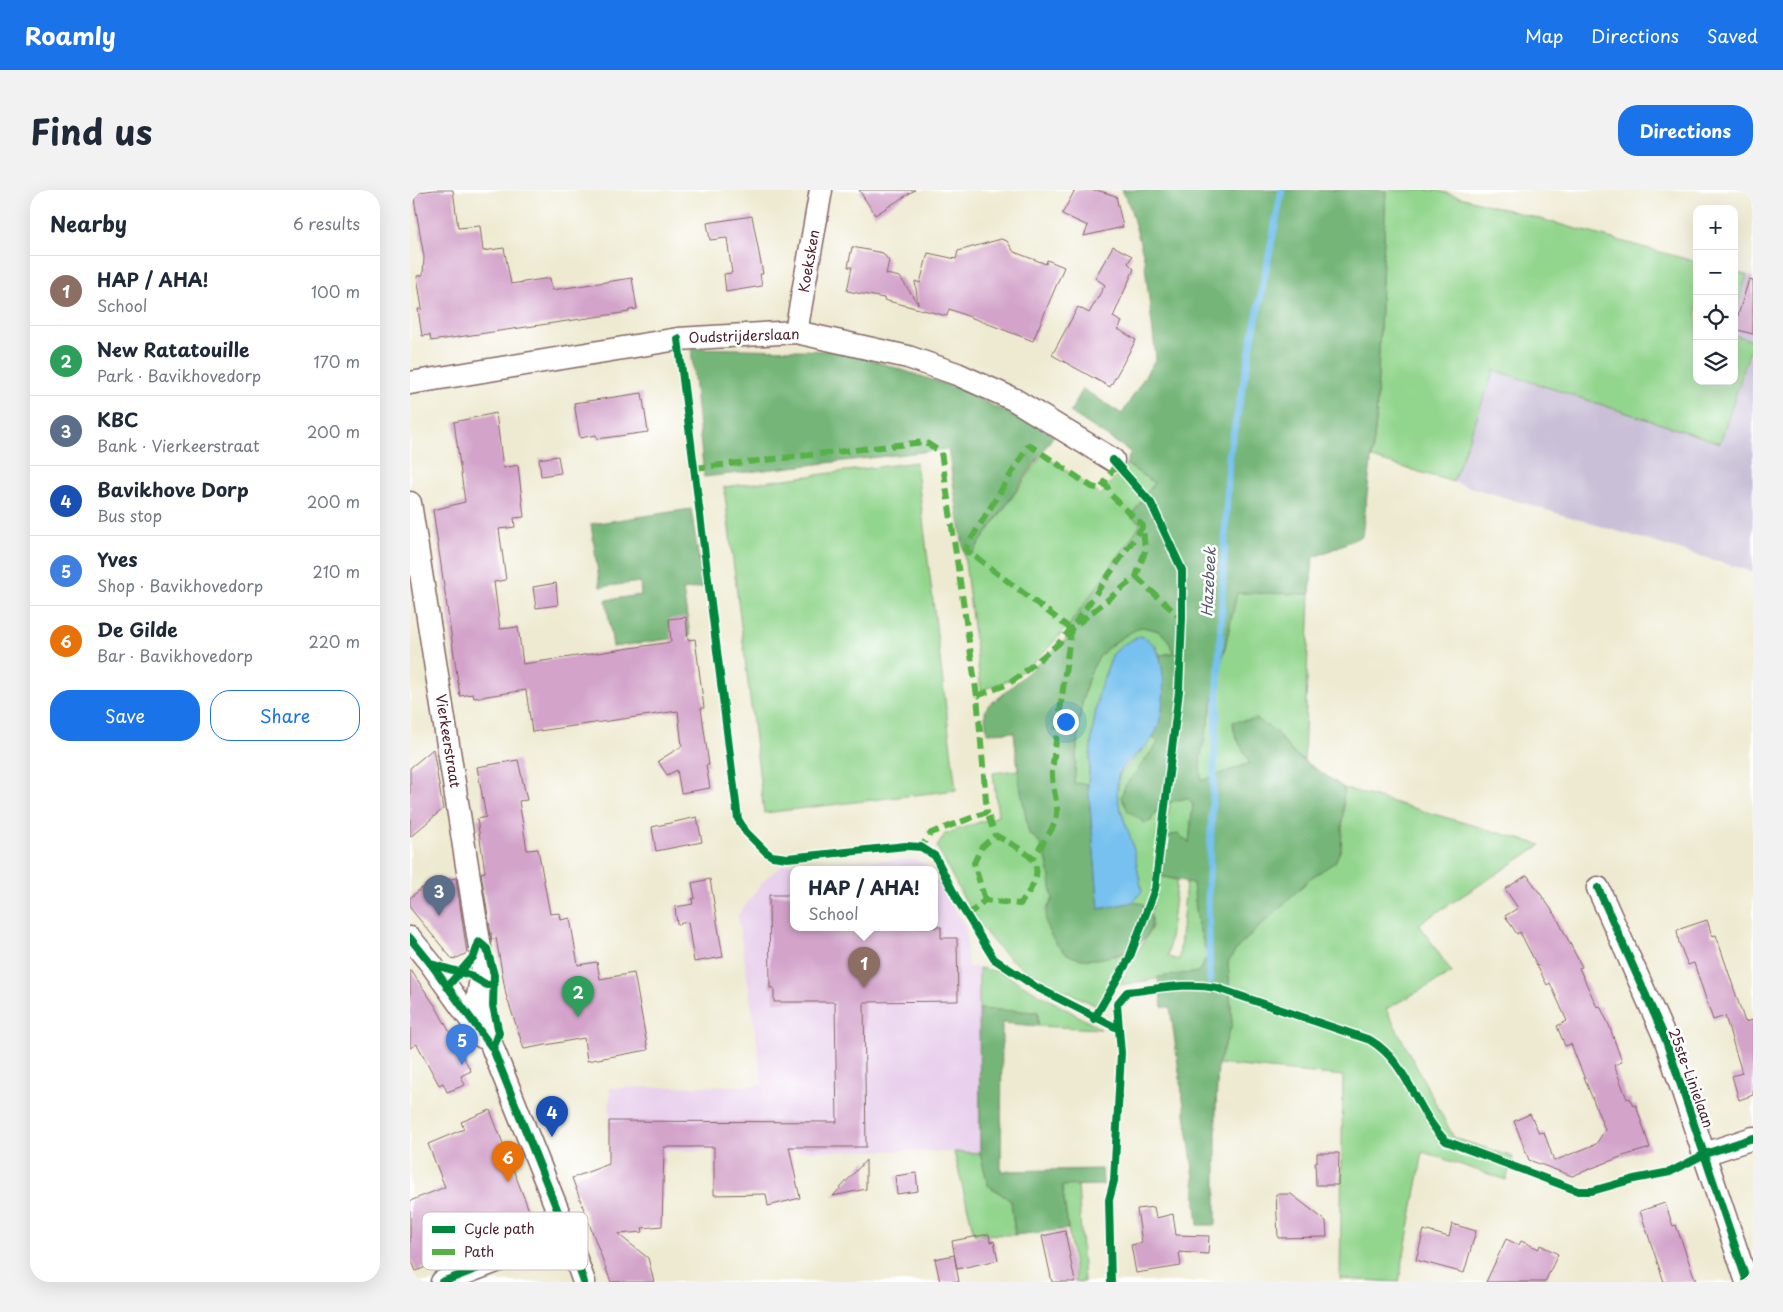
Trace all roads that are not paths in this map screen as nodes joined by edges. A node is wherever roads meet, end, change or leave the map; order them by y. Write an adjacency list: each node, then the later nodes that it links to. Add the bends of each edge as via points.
1 (821, 190): 2 (street, Koeksken)
2 (796, 332): 3 (street, Oudstrijderslaan, via 678,339); 4 (street, Oudstrijderslaan, via 908,357 957,374 1013,399)
3 (410, 383)
4 (1113, 460)
5 (410, 502): 8 (street, Vierkeerstraat, via 483,966)
6 (1598, 888): 12 (street, 25ste-Linielaan, via 1665,1038)
7 (410, 938): 9 (street)
8 (481, 980): 9 (street, via 472,990); 10 (street, Vierkeerstraat, via 478,996)
9 (453, 997): 10 (street)
10 (493, 1049): 13 (street)
11 (1753, 1138): 12 (street)
12 (1705, 1154): 18 (street, 25ste-Linielaan)
13 (559, 1212)
14 (474, 1270): 16 (street)
15 (580, 1270): 17 (street)
16 (442, 1282)
17 (584, 1282)
18 (1748, 1282)

